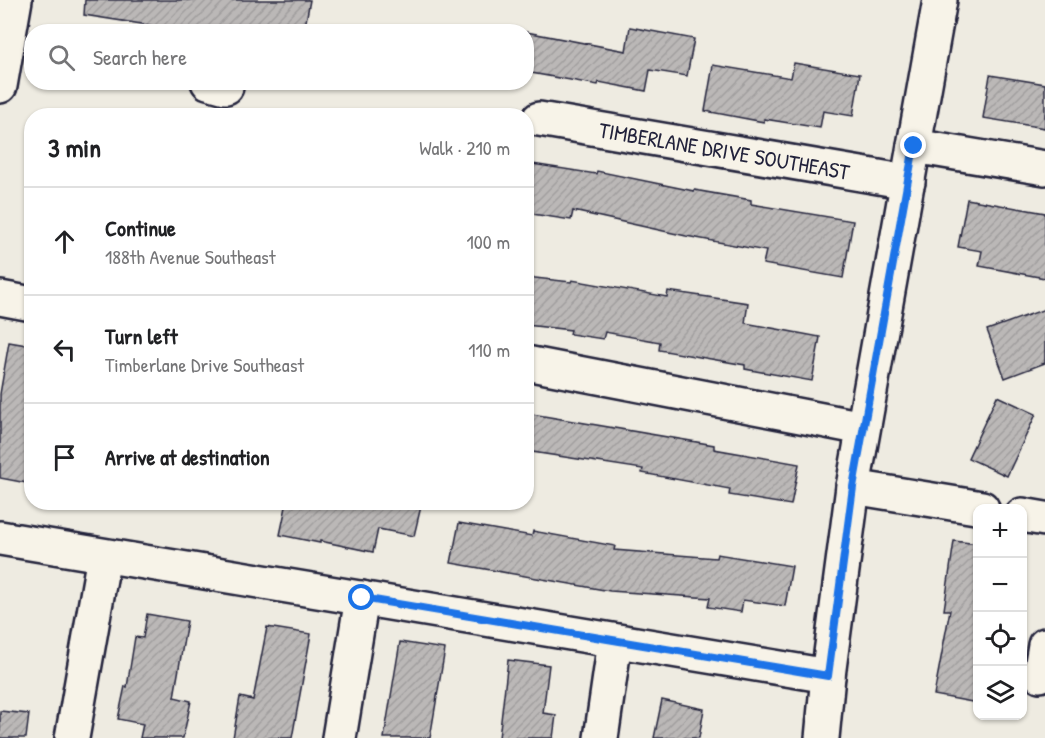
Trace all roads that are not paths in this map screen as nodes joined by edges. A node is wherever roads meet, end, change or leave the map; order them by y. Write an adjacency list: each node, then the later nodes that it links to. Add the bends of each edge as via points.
1 (15, 0): 3 (street)
2 (940, 0): 6 (street)
3 (13, 41): 4 (street)
4 (0, 86)
5 (539, 119): 8 (street, TIMBERLANE DRIVE SOUTHEAST)
6 (914, 146): 7 (street); 8 (street)
7 (1045, 168)
8 (908, 182): 12 (street)
9 (0, 298): 10 (street)
10 (24, 302)
11 (534, 365): 12 (street)
12 (863, 428): 13 (street)
13 (853, 487): 14 (street); 21 (street)
14 (973, 507)
15 (1027, 516): 16 (street)
16 (1045, 519)
17 (0, 538): 18 (street)
18 (104, 556): 19 (street); 22 (street)
19 (362, 598): 20 (street); 23 (street)
20 (615, 641): 21 (street); 24 (street)
21 (828, 676): 25 (street)
22 (72, 738)
23 (339, 738)
24 (601, 738)
25 (822, 738)

